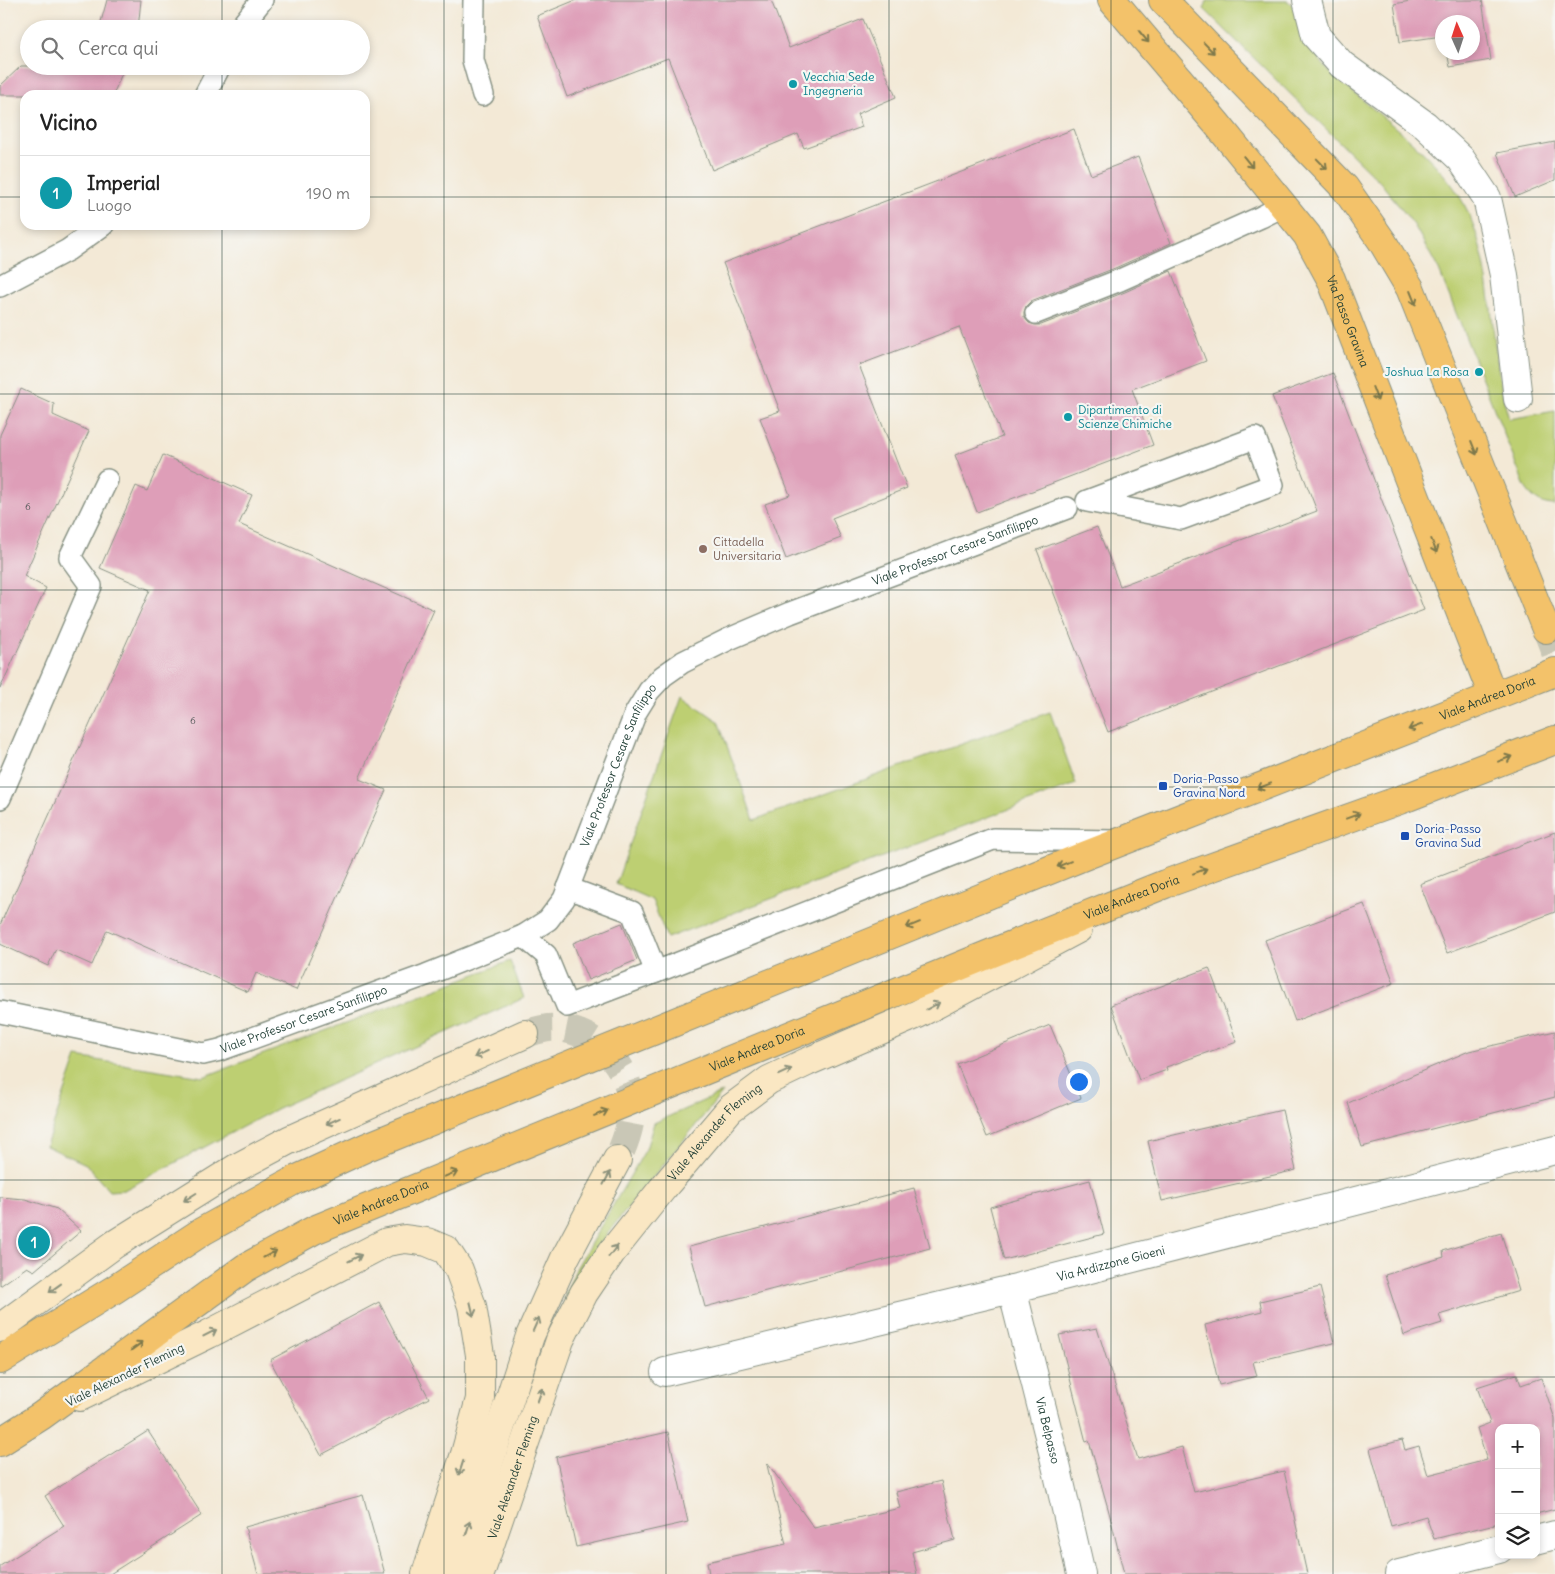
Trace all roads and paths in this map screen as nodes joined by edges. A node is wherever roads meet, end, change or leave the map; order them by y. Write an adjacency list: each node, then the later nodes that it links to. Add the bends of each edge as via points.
1 (474, 0): 9 (lane, via 473,60)
2 (1112, 0): 10 (main road, Via Passo Gravina, one-way to 10)
3 (1163, 0): 18 (main road, one-way to 18, via 1345,188 1382,241 1410,288)
4 (1307, 0): 14 (street, via 1316,36 1342,65 1425,125 1461,159 1487,198 1504,275)
5 (257, 2): 6 (lane)
6 (246, 20)
7 (215, 75): 8 (lane)
8 (207, 90)
9 (483, 95)
10 (1283, 206): 13 (lane); 20 (main road, Via Passo Gravina, one-way to 20, via 1307,235 1331,279)
11 (96, 230): 12 (lane, via 68,250)
12 (0, 286)
13 (1036, 314)
14 (1518, 399)
15 (107, 480): 22 (lane, via 70,557 91,586)
16 (1087, 500): 16 (lane, via 1181,519 1273,485 1255,438)
17 (1067, 508): 24 (lane, Viale Professor Cesare Sanfilippo, via 790,613 729,639 663,676 636,712)
18 (1546, 629)
19 (1555, 672): 20 (main road, Viale Andrea Doria)
20 (1493, 696): 23 (main road, Viale Andrea Doria, one-way to 23)
21 (1555, 740): 25 (main road, Viale Andrea Doria, one-way to 21, via 1408,797)
22 (0, 798)
23 (1122, 841): 27 (lane, via 992,839); 34 (main road, Viale Andrea Doria, one-way to 34, via 376,1143 304,1176 203,1231)
24 (568, 888): 26 (lane, Viale Professor Cesare Sanfilippo, via 548,920); 27 (lane, via 632,912)
25 (1154, 888): 36 (main road, Viale Andrea Doria, one-way to 25, via 245,1268 314,1230); 43 (main road, Viale Alexander Fleming, one-way to 25, via 560,1340 584,1293 617,1246 730,1109 769,1080 918,1014)
26 (523, 936): 27 (lane, via 546,955 567,1006); 28 (lane, Viale Professor Cesare Sanfilippo, via 426,975 203,1054)
27 (656, 972)
28 (0, 1012)
29 (525, 1034): 33 (main road, one-way to 33, via 289,1140 238,1167 115,1244)
30 (1555, 1150): 32 (street, Via Ardizzone Gioeni)
31 (617, 1160): 42 (main road, one-way to 31, via 530,1336 565,1258)
32 (1012, 1289): 35 (street, Via Ardizzone Gioeni); 44 (street, Via Belpasso)
33 (0, 1328)
34 (0, 1360)
35 (665, 1372)
36 (41, 1416): 37 (main road, Viale Andrea Doria); 41 (main road, Viale Alexander Fleming, one-way to 41, via 387,1242 405,1239 427,1242 446,1250 459,1270 472,1306 480,1355 480,1399 466,1454)
37 (0, 1442)
38 (1555, 1536): 39 (street)
39 (1540, 1539)
40 (1495, 1550): 45 (street)
41 (426, 1574)
42 (453, 1574)
43 (480, 1574)
44 (1081, 1574)
45 (1399, 1574)

